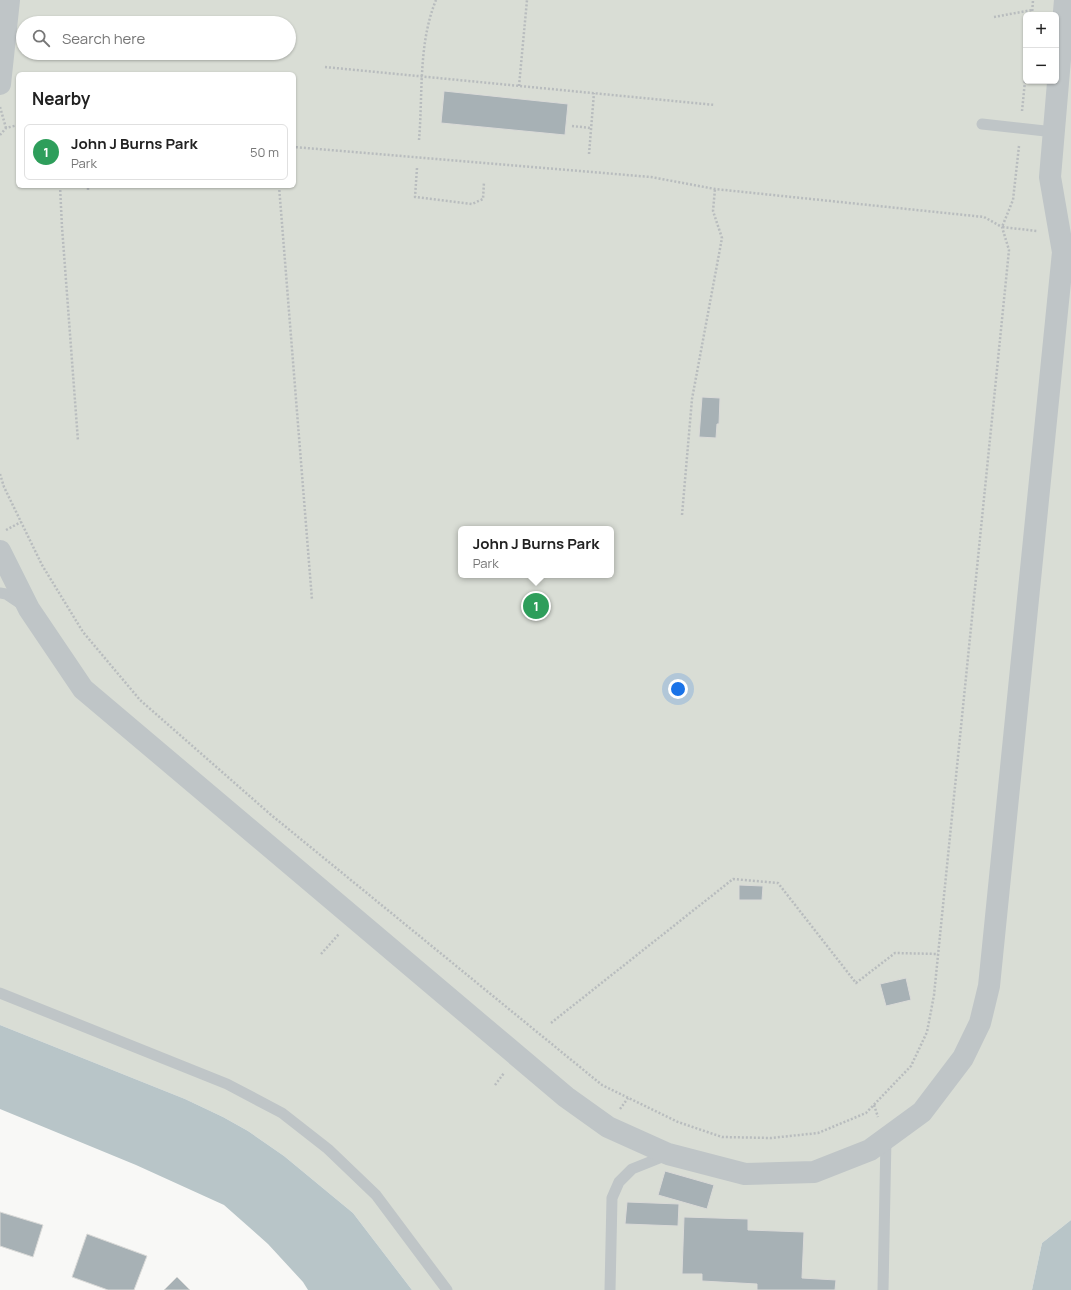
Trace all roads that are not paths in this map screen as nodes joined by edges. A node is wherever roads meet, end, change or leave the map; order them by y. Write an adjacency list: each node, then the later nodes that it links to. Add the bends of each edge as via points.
1 (9, 0): 3 (street)
2 (1065, 0): 5 (street)
3 (0, 84)
4 (982, 124): 5 (lane)
5 (1054, 132): 10 (street, via 1050,177 1063,252 989,986 980,1023 963,1058 922,1112)
6 (0, 550): 8 (street)
7 (0, 593): 8 (lane, via 6,594)
8 (28, 609): 11 (street, via 83,689 566,1097 608,1127)
9 (0, 993): 12 (lane, via 227,1084 282,1113 328,1148 376,1195)
10 (886, 1138): 11 (street, via 870,1150 814,1172 745,1174); 14 (lane)
11 (668, 1154): 13 (lane, via 632,1169 619,1182 614,1193)
12 (447, 1290)
13 (610, 1290)
14 (882, 1290)

